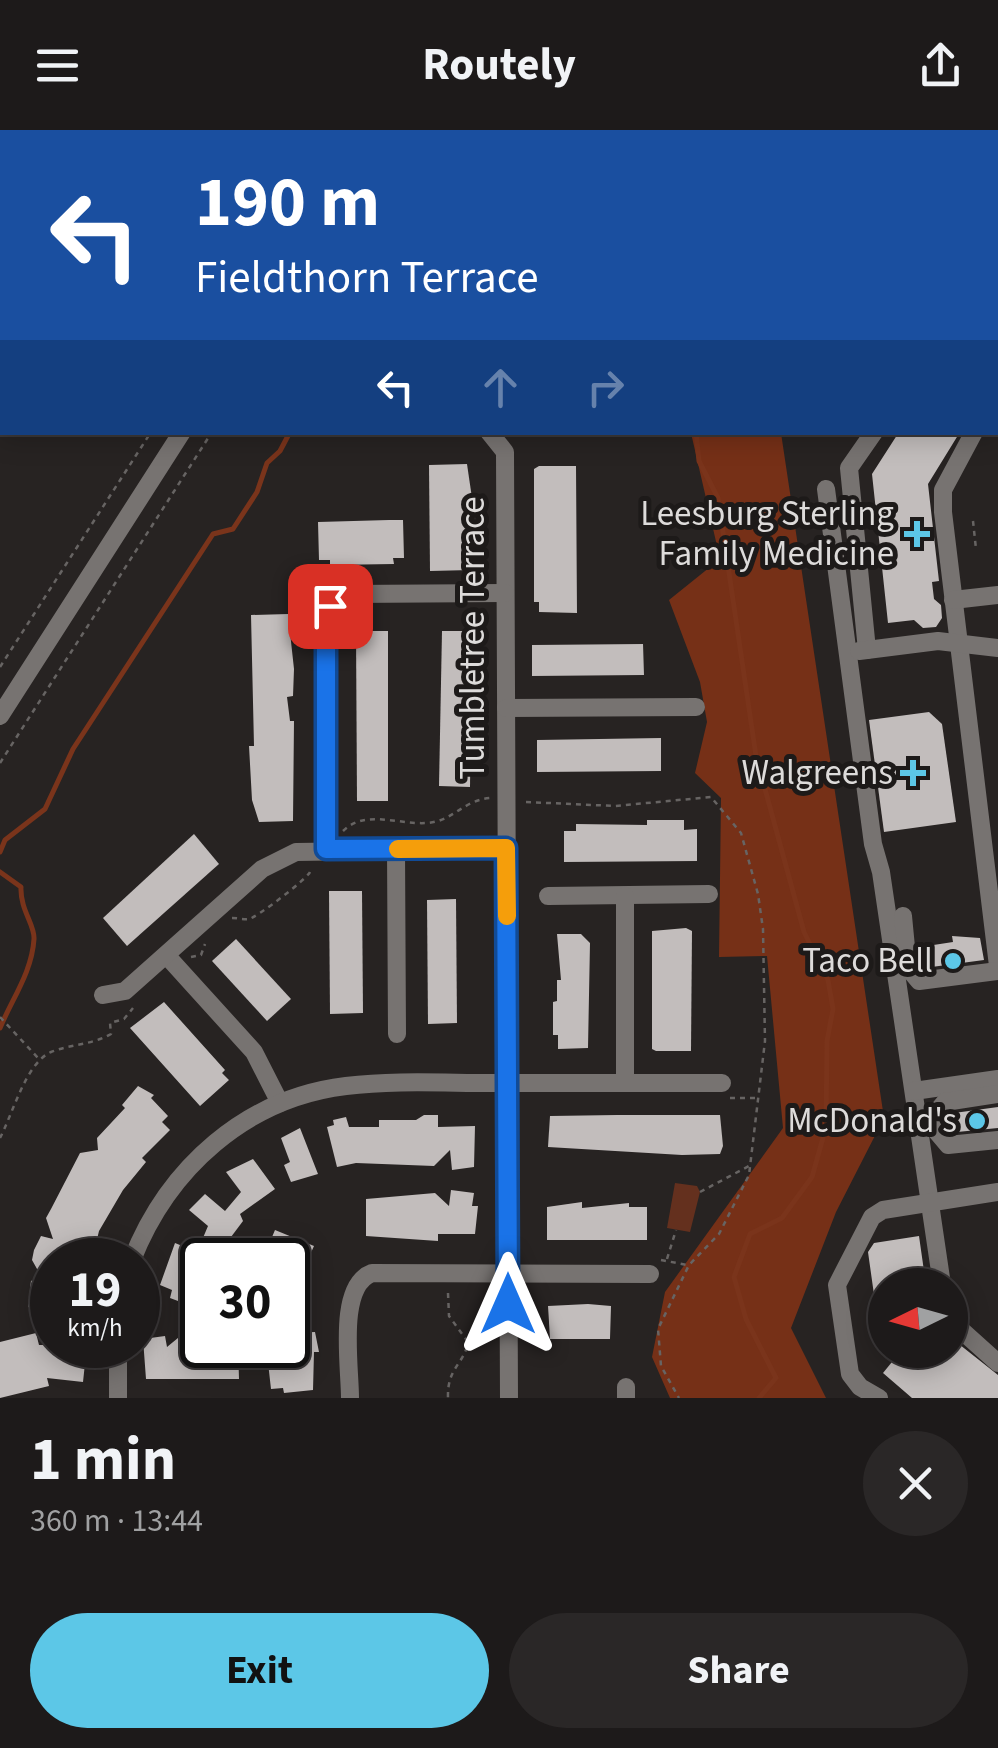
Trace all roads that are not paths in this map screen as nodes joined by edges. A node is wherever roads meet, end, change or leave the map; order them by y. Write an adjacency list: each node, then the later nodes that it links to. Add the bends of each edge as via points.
1 (180, 435): 15 (street)
2 (492, 435): 6 (street, Tumbletree Terrace, via 504,452)
3 (872, 435): 11 (street, via 850,468)
4 (972, 435): 8 (street, via 943,490)
5 (826, 489): 12 (street)
6 (506, 593): 14 (street, Tumbletree Terrace); 17 (street, via 348,594 330,606)
7 (998, 595): 8 (street)
8 (953, 600): 9 (street)
9 (958, 642): 10 (street); 11 (street); 24 (street)
10 (998, 648)
11 (867, 650): 12 (street)
12 (846, 652): 22 (street, via 881,872)
13 (696, 707): 14 (street)
14 (506, 708): 16 (street, Tumbletree Terrace)
15 (0, 716)
16 (506, 848): 18 (street); 28 (street, Tumbletree Terrace)
17 (326, 849): 18 (street); 23 (street, via 296,852 262,869)
18 (396, 849): 26 (street)
19 (709, 894): 21 (street)
20 (548, 896): 21 (street)
21 (624, 896): 29 (street)
22 (895, 917): 24 (street, via 908,968 919,981); 31 (street, via 898,996)
23 (167, 956): 25 (street, via 125,990); 33 (street, via 254,1052)
24 (998, 968)
25 (104, 995)
26 (396, 1034)
27 (998, 1080): 31 (street)
28 (508, 1083): 29 (street); 33 (street, via 346,1086); 42 (street, Tumbletree Terrace)
29 (624, 1083): 30 (street)
30 (726, 1090)
31 (914, 1091): 36 (street)
32 (998, 1094): 34 (street, via 945,1102 935,1114 937,1132 948,1145)
33 (280, 1103): 39 (street, via 236,1126 190,1164)
34 (998, 1140)
35 (998, 1150): 36 (street)
36 (924, 1161): 38 (street)
37 (998, 1192): 38 (street)
38 (930, 1200): 41 (street); 49 (street, via 872,1217 839,1274 850,1374)
39 (142, 1238)
40 (651, 1267): 42 (street)
41 (940, 1268)
42 (508, 1272): 47 (street, via 372,1273 355,1284); 48 (street, Tumbletree Terrace)
43 (968, 1336): 44 (street)
44 (998, 1363)
45 (118, 1368): 46 (street)
46 (118, 1398)
47 (350, 1398)
48 (509, 1398)
49 (880, 1398)

